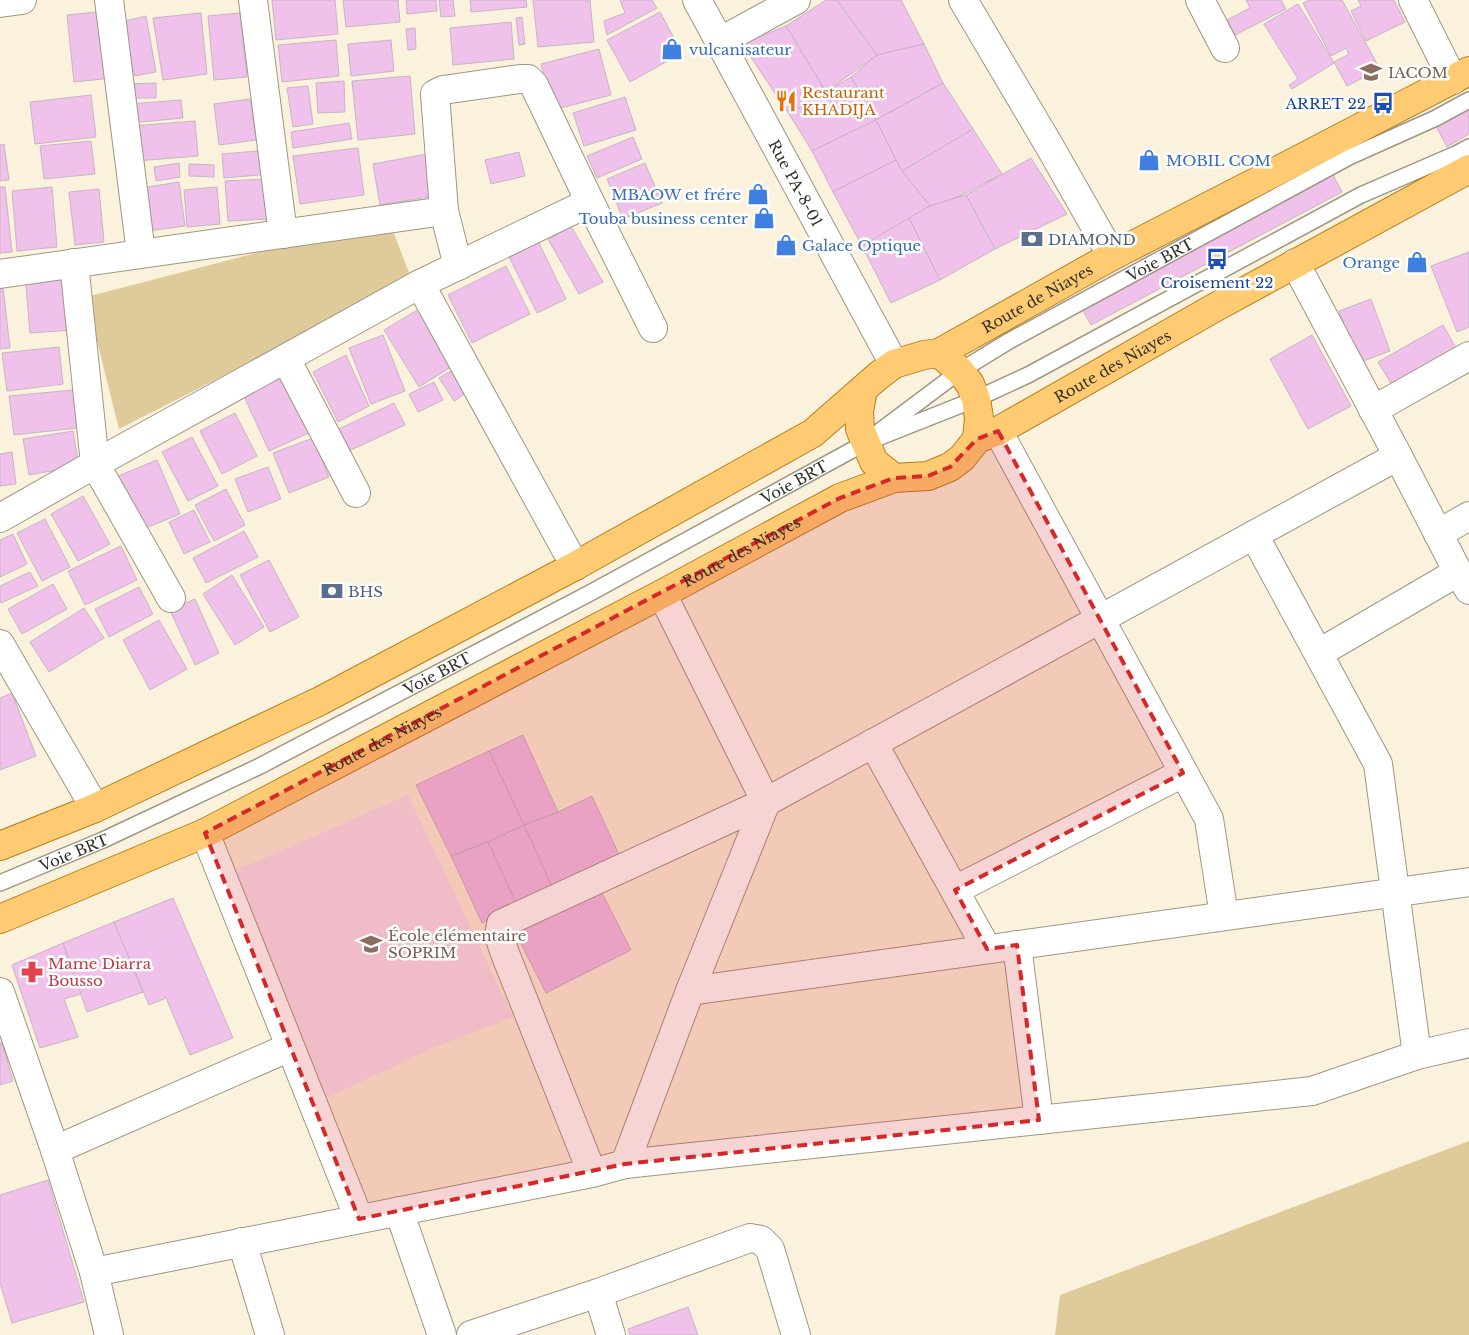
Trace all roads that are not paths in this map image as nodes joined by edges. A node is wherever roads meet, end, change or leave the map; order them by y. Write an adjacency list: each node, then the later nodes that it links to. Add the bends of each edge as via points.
1 (22, 0): 9 (street)
2 (109, 0): 18 (street)
3 (253, 0): 17 (street)
4 (697, 0): 10 (street, Rue PA-8-01)
5 (796, 0): 10 (street)
6 (963, 0): 19 (street)
7 (1200, 0): 11 (street)
8 (1413, 0): 12 (street)
9 (0, 3)
10 (719, 42): 29 (street, Rue PA-8-01)
11 (1225, 48)
12 (1464, 84): 19 (main road, Route de Niayes, via 1252,184); 30 (lane, Voie BRT, via 1436,118 1340,162 1018,336)
13 (1469, 147): 32 (lane, Voie BRT, via 1361,195 1036,371)
14 (1469, 168): 21 (main road, Route des Niayes)
15 (590, 202): 16 (street, via 534,85 528,79 520,79 443,90 435,94); 22 (street); 25 (street)
16 (444, 211): 17 (street); 22 (street)
17 (283, 234): 18 (street)
18 (141, 253): 20 (street)
19 (1112, 256): 26 (main road, Route de Niayes)
20 (74, 263): 23 (street); 37 (street)
21 (1294, 263): 33 (street); 34 (main road, Route des Niayes)
22 (458, 266): 24 (street)
23 (0, 274)
24 (420, 284): 28 (street); 44 (street)
25 (653, 328)
26 (939, 353): 29 (main road, Route de Niayes); 30 (main road)
27 (1469, 356): 33 (street)
28 (286, 359): 37 (street); 39 (street)
29 (894, 364): 31 (main road)
30 (960, 371): 32 (main road); 35 (lane, Voie BRT)
31 (863, 390): 35 (main road, via 859,411); 44 (main road, via 813,433)
32 (976, 399): 34 (main road, via 979,418); 35 (lane, Voie BRT)
33 (1373, 410): 36 (street)
34 (987, 435): 38 (main road, Route des Niayes, via 950,467 928,476); 48 (street)
35 (865, 443): 38 (main road, via 874,462); 58 (lane, Voie BRT, via 590,593 260,766 103,840)
36 (1398, 456): 42 (street); 43 (street)
37 (95, 464): 41 (street); 47 (street)
38 (894, 478): 46 (main road, Route des Niayes, via 840,498)
39 (356, 494)
40 (1469, 516): 42 (street)
41 (0, 518)
42 (1438, 534): 45 (street)
43 (1254, 535): 48 (street); 50 (street)
44 (575, 566): 54 (main road, via 320,701)
45 (1464, 581): 50 (street)
46 (662, 594): 53 (street); 55 (main road, Route des Niayes)
47 (171, 598)
48 (1100, 619): 51 (street); 52 (street)
49 (0, 644): 54 (street)
50 (1319, 653): 60 (street, via 1378,764)
51 (873, 743): 53 (street); 59 (street)
52 (1183, 773): 59 (street); 61 (street, via 1209,819)
53 (766, 802): 65 (street); 73 (street, via 501,924 499,935 504,951)
54 (95, 808): 56 (main road)
55 (205, 833): 62 (main road, Route des Niayes); 68 (street)
56 (0, 846)
57 (1469, 882): 60 (street)
58 (0, 883)
59 (954, 890): 64 (street)
60 (1395, 892): 61 (street); 69 (street)
61 (1224, 916): 63 (street)
62 (0, 919)
63 (1017, 945): 64 (street); 70 (street)
64 (987, 949): 65 (street)
65 (690, 991): 72 (street)
66 (0, 992): 71 (street)
67 (1469, 1043): 69 (street)
68 (290, 1047): 71 (street); 75 (street)
69 (1417, 1055): 70 (street, via 1312,1092)
70 (1038, 1120): 72 (street)
71 (55, 1150): 77 (street)
72 (625, 1164): 73 (street)
73 (592, 1173): 74 (street)
74 (399, 1211): 75 (street); 81 (street)
75 (359, 1219): 76 (street)
76 (242, 1242): 77 (street); 80 (street)
77 (94, 1272): 79 (street)
78 (598, 1293): 82 (street); 83 (street); 84 (street, via 750,1238 761,1240 770,1249)
79 (109, 1335)
80 (270, 1335)
81 (442, 1335)
82 (471, 1335)
83 (611, 1335)
84 (796, 1335)

